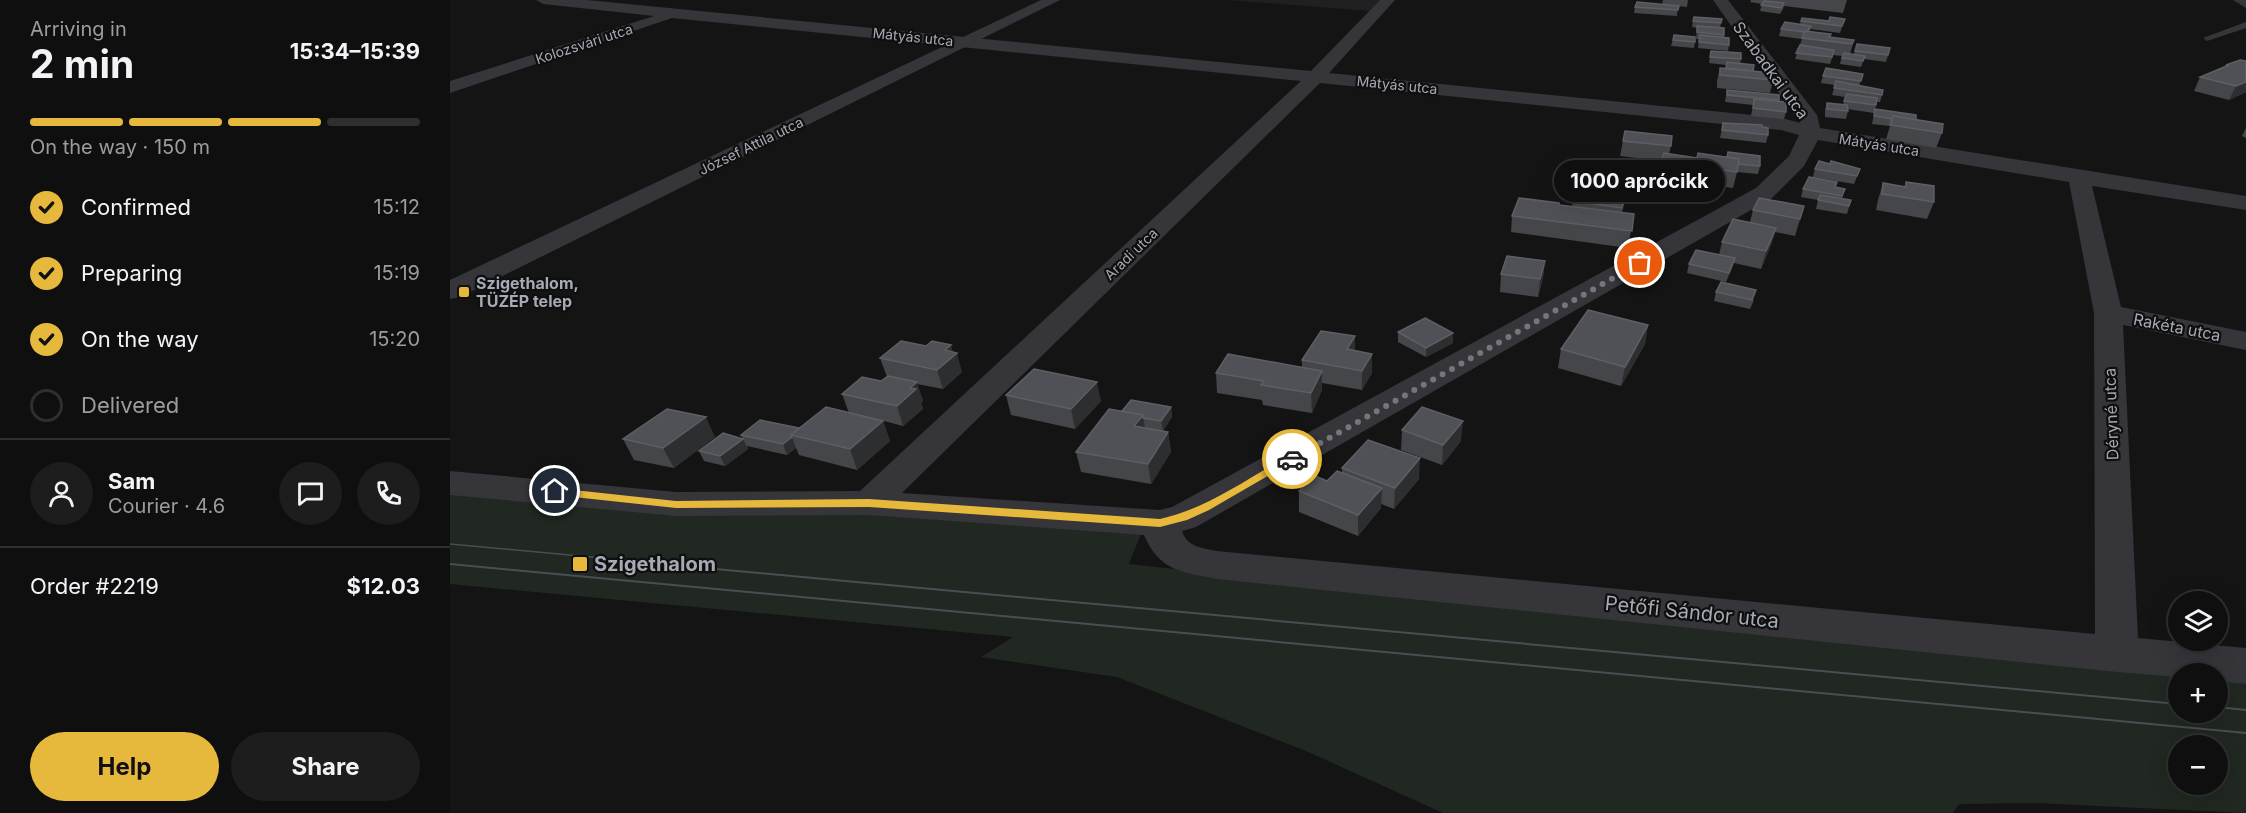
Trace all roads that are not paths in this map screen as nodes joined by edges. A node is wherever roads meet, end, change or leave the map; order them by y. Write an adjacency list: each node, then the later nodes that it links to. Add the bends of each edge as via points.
1 (543, 0): 8 (street, Mátyás utca)
2 (719, 0): 8 (street, Kolozsvári utca)
3 (1053, 0): 11 (street, József Attila utca)
4 (1388, 0): 12 (street, Aradi utca)
5 (1720, 0): 14 (street, Szabadkai utca, via 1810,119)
6 (2240, 0): 7 (street)
7 (2246, 4)
8 (676, 14): 11 (street, Mátyás utca); 13 (street, Kolozsvári utca)
9 (2246, 25): 10 (lane)
10 (2207, 38)
11 (966, 42): 12 (street, Mátyás utca); 17 (street, József Attila utca)
12 (1317, 76): 14 (street, Mátyás utca, via 1782,124); 21 (street, Aradi utca)
13 (450, 87)
14 (1812, 133): 15 (street, Mátyás utca); 22 (street, Szabadkai utca, via 1791,170 1764,193 1206,507)
15 (2079, 177): 16 (street, Mátyás utca); 18 (street, Déryné utca)
16 (2246, 203)
17 (450, 291)
18 (2108, 313): 19 (street, Rakéta utca); 23 (street, Déryné utca)
19 (2246, 341)
20 (450, 483): 21 (street, Szabadkai utca, via 676,504)
21 (869, 503): 22 (street, Szabadkai utca)
22 (1160, 523): 23 (street, Petőfi Sándor utca, via 1164,544 1183,558 1217,565)
23 (2117, 655): 24 (street, Petőfi Sándor utca)
24 (2246, 666)

